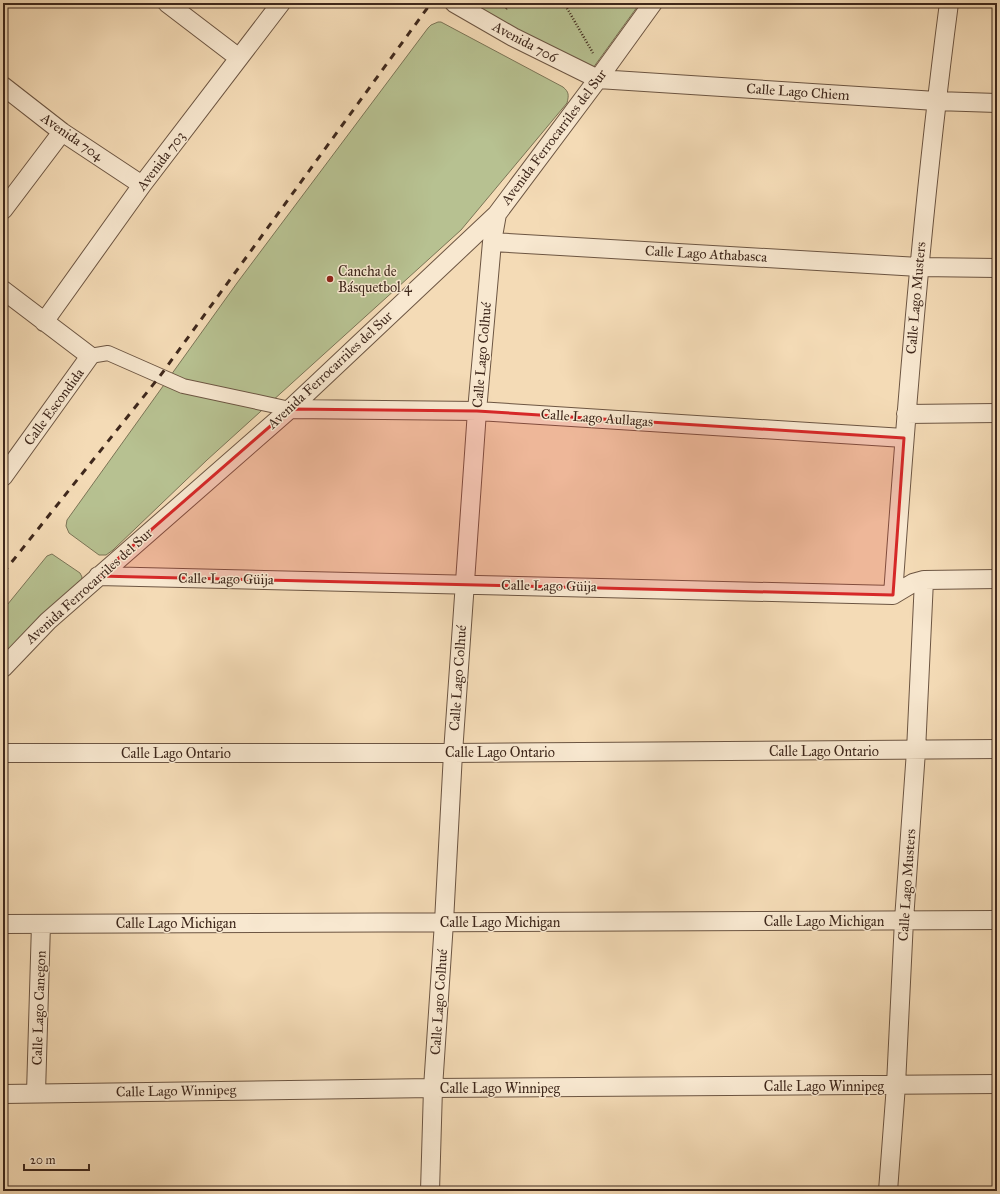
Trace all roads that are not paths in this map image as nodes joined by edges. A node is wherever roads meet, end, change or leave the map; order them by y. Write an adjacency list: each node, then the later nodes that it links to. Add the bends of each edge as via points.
1 (167, 3): 6 (street)
2 (281, 3): 6 (street, Avenida 703)
3 (454, 3): 7 (street, Avenida 706, via 513,37)
4 (653, 3): 7 (street, Avenida Ferrocarriles del Sur)
5 (949, 3): 9 (street, Calle Lago Musters)
6 (239, 58): 12 (street, Avenida 703)
7 (601, 75): 9 (street, Calle Lago Chiem); 14 (street, Avenida Ferrocarriles del Sur)
8 (3, 86): 11 (street, Avenida 704)
9 (936, 101): 10 (street, Calle Lago Chiem); 16 (street, Calle Lago Musters)
10 (997, 103)
11 (62, 132): 12 (street, Avenida 704); 13 (street)
12 (142, 186): 19 (street, Avenida 703)
13 (3, 210)
14 (497, 214): 15 (street, Calle Lago Colhué); 21 (street, Avenida Ferrocarriles del Sur)
15 (492, 242): 16 (street, Calle Lago Athabasca); 22 (street, Calle Lago Colhué)
16 (919, 267): 17 (street, Calle Lago Athabasca); 24 (street, Calle Lago Musters)
17 (997, 268)
18 (3, 290): 19 (street)
19 (44, 322): 20 (street)
20 (90, 356): 21 (street, via 108,353 183,386); 26 (street, Calle Escondida)
21 (290, 409): 22 (street, Calle Lago Aullagas); 27 (street, Avenida Ferrocarriles del Sur)
22 (477, 411): 25 (street, Calle Lago Aullagas); 30 (street, Calle Lago Colhué)
23 (997, 413): 24 (street)
24 (906, 414): 25 (street, Calle Lago Musters)
25 (904, 438): 31 (street, Calle Lago Musters)
26 (3, 477)
27 (98, 576): 30 (street, Calle Lago Güija); 32 (street, Avenida Ferrocarriles del Sur, via 48,621)
28 (997, 579): 29 (street)
29 (924, 580): 31 (street); 34 (street, Calle Lago Musters)
30 (464, 584): 31 (street, Calle Lago Güija); 36 (street, Calle Lago Colhué)
31 (893, 595)
32 (3, 668)
33 (997, 749): 34 (street, Calle Lago Ontario)
34 (916, 751): 36 (street, Calle Lago Ontario); 37 (street, Calle Lago Musters)
35 (3, 753): 36 (street, Calle Lago Ontario)
36 (453, 753): 39 (street, Calle Lago Colhué)
37 (904, 920): 38 (street, Calle Lago Michigan); 39 (street, Calle Lago Michigan); 43 (street, Calle Lago Musters)
38 (997, 920)
39 (444, 922): 41 (street, Calle Lago Michigan); 44 (street, Calle Lago Colhué)
40 (3, 924): 41 (street, Calle Lago Michigan)
41 (41, 924): 45 (street, Calle Lago Canegon)
42 (997, 1084): 43 (street, Calle Lago Winnipeg)
43 (896, 1085): 44 (street, Calle Lago Winnipeg); 48 (street, Calle Lago Musters)
44 (433, 1088): 45 (street, Calle Lago Winnipeg); 47 (street, Calle Lago Colhué)
45 (36, 1093): 46 (street, Calle Lago Winnipeg)
46 (3, 1094)
47 (430, 1191)
48 (888, 1191)

